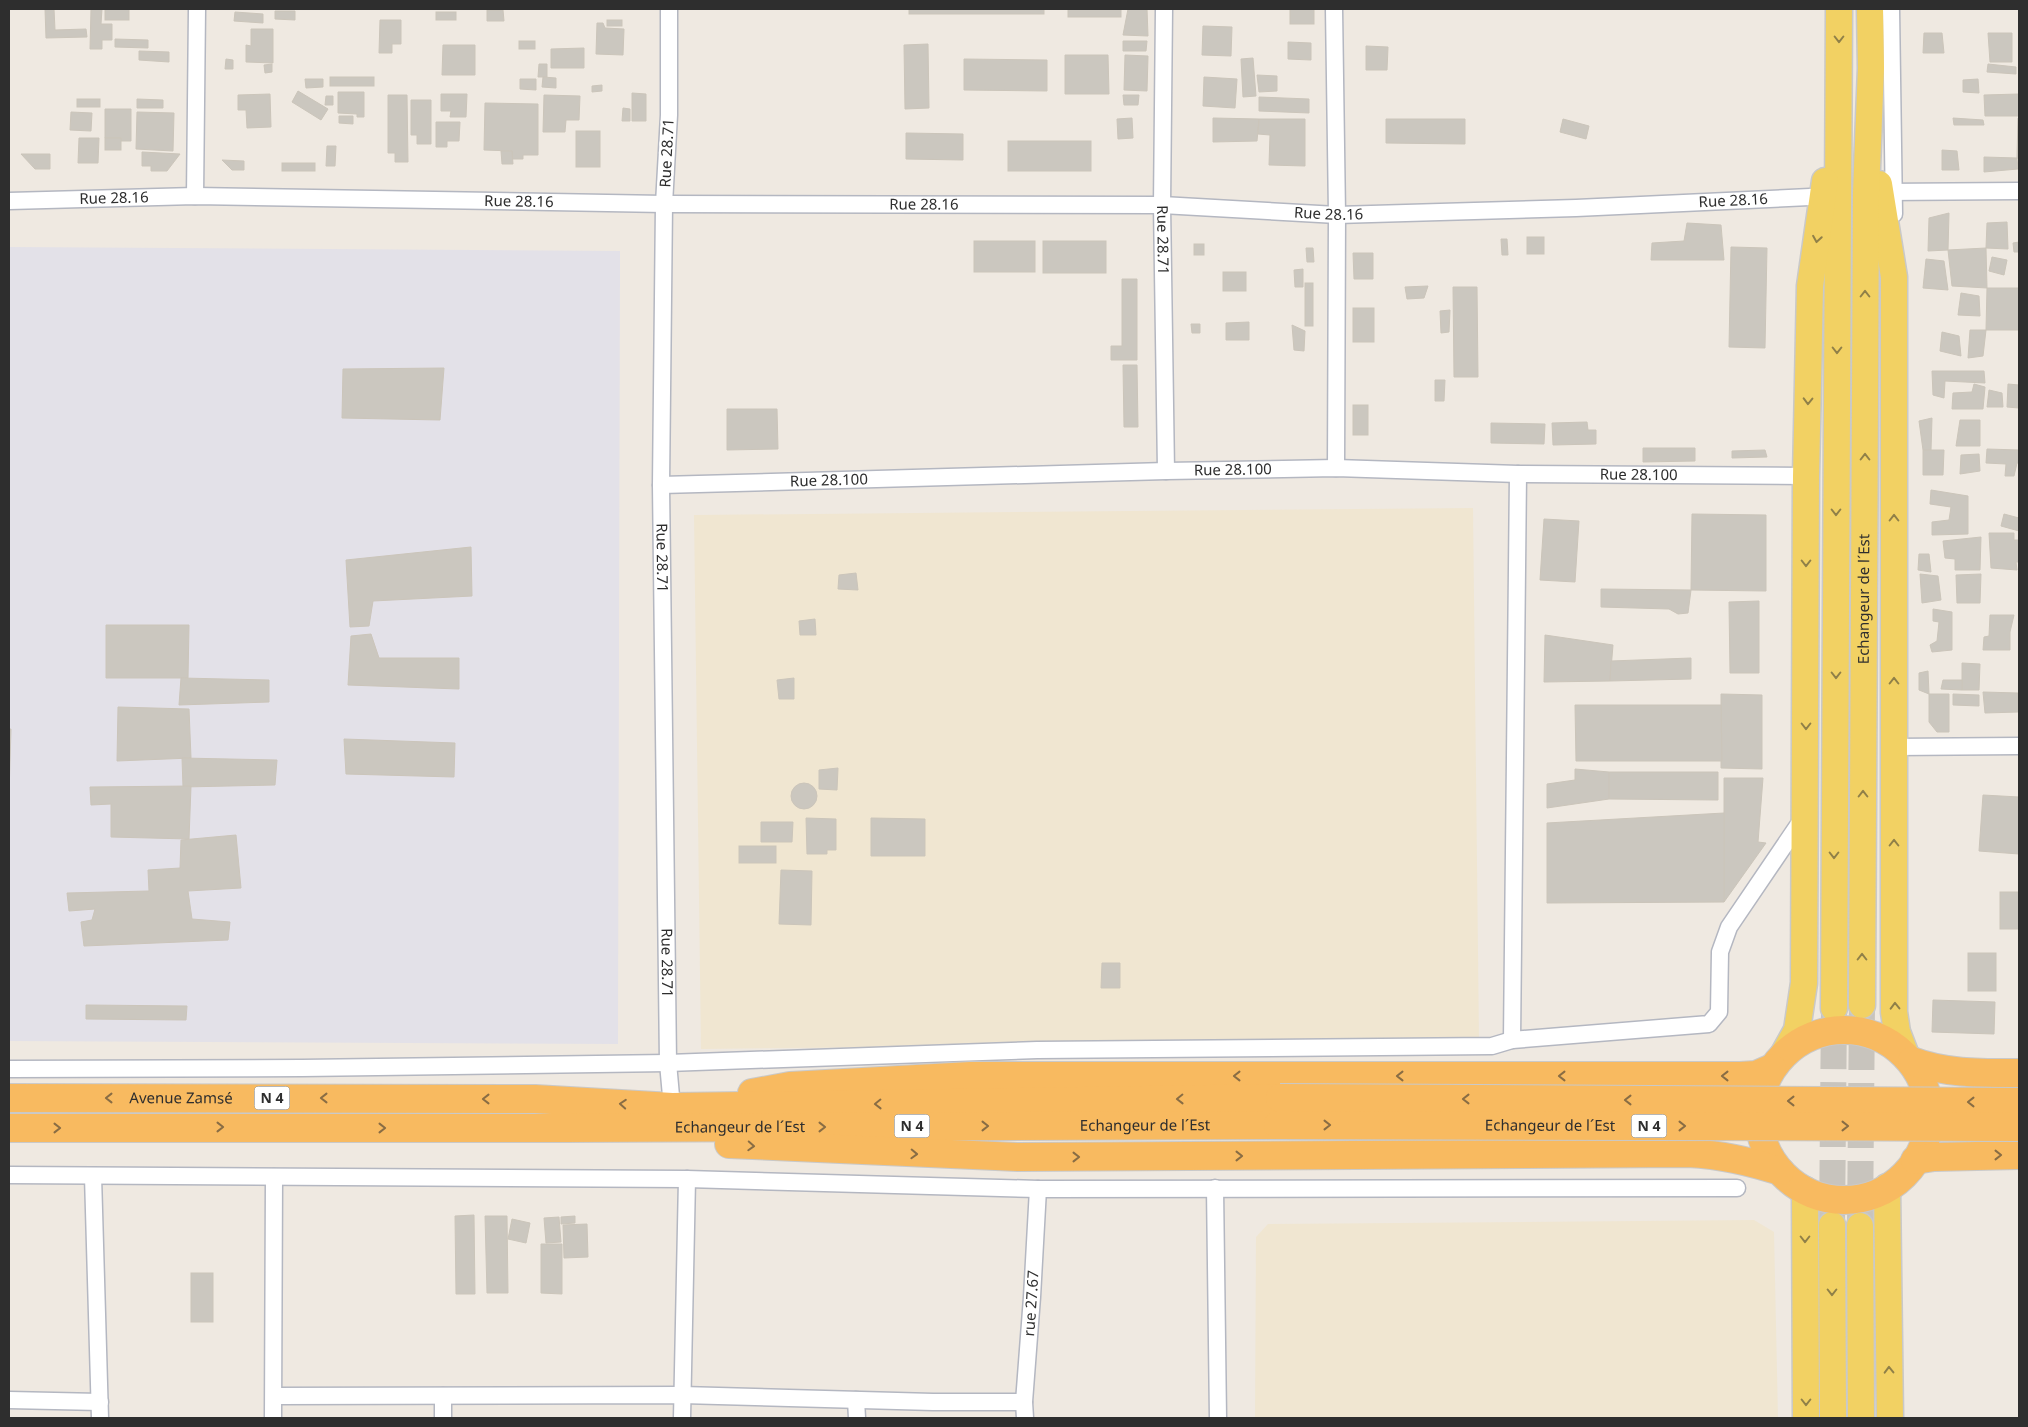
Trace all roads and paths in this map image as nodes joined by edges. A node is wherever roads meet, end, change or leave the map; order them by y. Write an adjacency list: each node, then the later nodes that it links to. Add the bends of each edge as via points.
1 (196, 9): 10 (street)
2 (669, 9): 13 (street, Rue 28.71, via 669,115)
3 (1164, 9): 14 (street, Rue 28.71)
4 (1334, 9): 15 (street)
5 (1839, 9): 11 (main road, one-way to 11, via 1839,69)
6 (1870, 9): 8 (main road)
7 (1891, 9): 8 (street)
8 (1880, 192): 9 (street); 22 (main road, one-way to 8, via 1894,277); 24 (main road, Echangeur de l´Est, one-way to 8)
9 (2019, 192)
10 (195, 196): 12 (street, Rue 28.16); 13 (street, Rue 28.16)
11 (1831, 196): 15 (street, Rue 28.16); 19 (main road, one-way to 19, via 1810,286); 25 (main road, Echangeur de l´Est, one-way to 25)
12 (9, 202)
13 (664, 204): 14 (street, Rue 28.16); 20 (street, Rue 28.71)
14 (1162, 205): 15 (street, Rue 28.16); 17 (street, Rue 28.71)
15 (1337, 215): 16 (street)
16 (1336, 468): 17 (street, Rue 28.100); 18 (street, Rue 28.100)
17 (1166, 471): 20 (street, Rue 28.100)
18 (1518, 474): 19 (street, Rue 28.100); 26 (street)
19 (1806, 476): 23 (main road, one-way to 23)
20 (661, 485): 28 (street, Rue 28.71)
21 (2019, 746): 22 (street)
22 (1894, 748): 27 (main road, one-way to 22, via 1897,1032 1894,1012)
23 (1806, 814): 26 (street, via 1729,927 1720,952 1719,1012 1709,1024); 29 (main road, via 1802,1001 1797,1030)
24 (1862, 1005)
25 (1834, 1008)
26 (1512, 1040): 28 (street, via 1492,1046 1037,1050)
27 (1909, 1057): 29 (highway, via 1868,1034 1837,1031 1807,1039); 31 (highway, via 1928,1067 1980,1074); 41 (highway, via 1924,1090 1928,1119 1922,1148)
28 (668, 1063): 30 (street); 35 (street, Rue 28.71)
29 (1777, 1063): 35 (highway, one-way to 35, via 1756,1075 1740,1076 971,1076 790,1086); 42 (highway, via 1762,1090 1759,1124 1770,1157)
30 (9, 1069)
31 (2019, 1073)
32 (9, 1098): 33 (highway, Avenue Zamsé / N 4, one-way to 32)
33 (535, 1099): 35 (highway, Echangeur de l´Est / N 4, one-way to 33)
34 (2019, 1102): 35 (highway, Echangeur de l´Est / N 4, one-way to 35, bridge, via 1280,1098)
35 (672, 1107)
36 (532, 1127): 38 (highway, Avenue Zamsé / N 4, one-way to 36); 39 (highway, Echangeur de l´Est / N 4)
37 (2019, 1127): 39 (highway, Echangeur de l´Est / N 4, one-way to 37, bridge, via 1278,1125)
38 (9, 1128)
39 (563, 1128): 42 (highway, one-way to 42, via 707,1143 1018,1157 1717,1154)
40 (2019, 1155): 41 (highway, one-way to 40)
41 (1915, 1160): 47 (highway)
42 (1780, 1171): 51 (highway)
43 (9, 1176): 44 (street)
44 (93, 1176): 45 (street); 59 (street)
45 (274, 1177): 46 (street); 55 (street)
46 (688, 1179): 50 (street); 54 (street)
47 (1888, 1187): 51 (highway, via 1861,1198 1847,1199 1833,1199); 69 (main road, one-way to 47)
48 (1215, 1188): 49 (street); 50 (street); 65 (street)
49 (1737, 1188)
50 (1038, 1189): 60 (street, rue 27.67)
51 (1805, 1190): 66 (main road, one-way to 66)
52 (1832, 1225): 67 (main road, one-way to 67)
53 (1860, 1226): 68 (main road)
54 (682, 1395): 56 (street); 58 (street); 63 (street)
55 (274, 1396): 56 (street); 61 (street)
56 (443, 1396): 62 (street)
57 (9, 1400): 59 (street)
58 (856, 1400): 60 (street); 64 (street)
59 (100, 1410)
60 (1025, 1410)
61 (273, 1418)
62 (443, 1418)
63 (682, 1418)
64 (857, 1418)
65 (1218, 1418)
66 (1806, 1418)
67 (1832, 1418)
68 (1861, 1418)
69 (1890, 1418)

